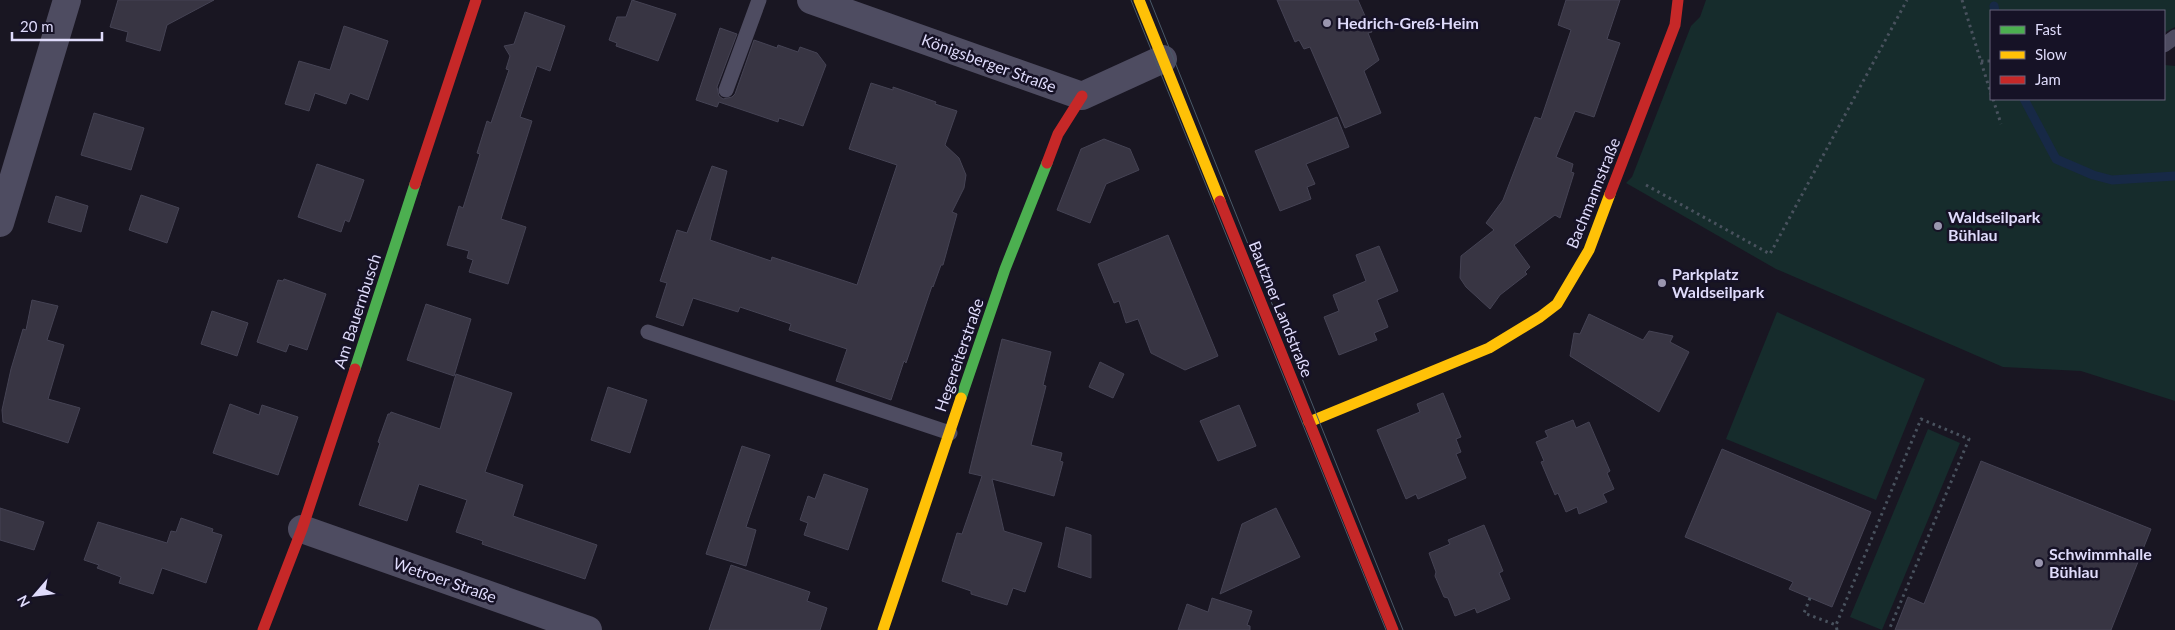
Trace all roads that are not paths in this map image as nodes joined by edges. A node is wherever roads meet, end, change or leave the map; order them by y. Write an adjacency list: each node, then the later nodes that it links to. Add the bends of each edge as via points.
1 (67, 0): 10 (street)
2 (476, 0): 14 (street, Am Bauernbusch)
3 (759, 0): 8 (lane)
4 (812, 0): 9 (street, Königsberger Straße)
5 (1139, 0): 7 (street, Bautzner Landstraße)
6 (1678, 0): 12 (street, Bachmannstraße, via 1675,25 1589,250 1557,304 1490,348)
7 (1163, 59): 9 (street); 12 (street, Bautzner Landstraße)
8 (726, 90)
9 (1082, 96): 13 (street, Hegereiterstraße, via 1058,134 1009,260)
10 (0, 223)
11 (648, 332): 13 (lane)
12 (1308, 422): 18 (street, Bautzner Landstraße)
13 (950, 433): 17 (street, Hegereiterstraße)
14 (302, 529): 15 (street, Am Bauernbusch); 16 (street, Wetroer Straße)
15 (263, 630)
16 (588, 630)
17 (883, 630)
18 (1393, 630)

